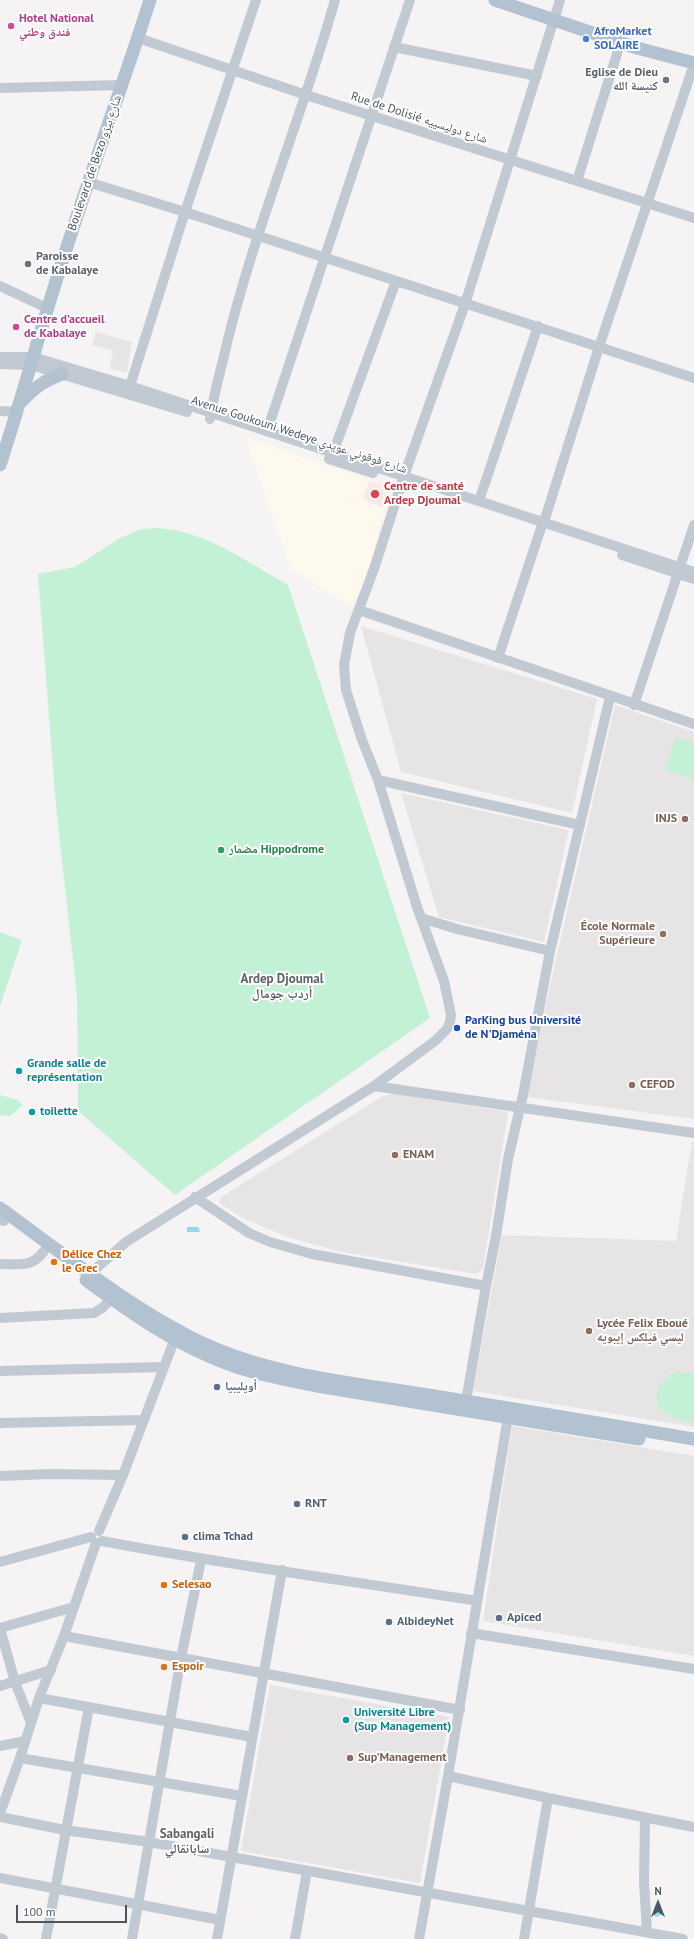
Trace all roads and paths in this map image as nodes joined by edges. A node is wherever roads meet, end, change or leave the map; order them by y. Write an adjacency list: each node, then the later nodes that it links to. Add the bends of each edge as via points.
1 (150, 0): 8 (main road, Boulevard de Bezo شارع بيزو)
2 (256, 0): 13 (street)
3 (335, 0): 18 (street)
4 (410, 0): 10 (street)
5 (494, 0): 7 (main road)
6 (519, 0): 7 (main road)
7 (557, 11): 9 (main road); 11 (main road); 14 (street)
8 (138, 38): 13 (street, Rue de Dolisié شارع دوليسييه); 16 (main road, Boulevard de Bezo شارع بيزو)
9 (621, 41): 12 (main road, via 637,48); 21 (street)
10 (394, 47): 14 (street); 19 (street)
11 (694, 56)
12 (694, 63): 15 (street)
13 (232, 70): 18 (street, Rue de Dolisié شارع دوليسييه); 24 (street)
14 (538, 76): 20 (street)
15 (691, 82): 23 (street)
16 (121, 85): 17 (street); 22 (main road, Boulevard de Bezo شارع بيزو)
17 (0, 88)
18 (306, 95): 19 (street, Rue de Dolisié شارع دوليسييه); 26 (street)
19 (371, 116): 20 (street, Rue de Dolisié شارع دوليسييه); 27 (street)
20 (510, 160): 21 (street, Rue de Dolisié شارع دوليسييه); 30 (street)
21 (577, 181): 23 (street, Rue de Dolisié شارع دوليسييه)
22 (88, 182): 24 (street); 31 (main road, Boulevard de Bezo شارع بيزو)
23 (647, 204): 25 (street, Rue de Dolisié شارع دوليسييه); 33 (street)
24 (185, 212): 26 (street); 39 (street)
25 (694, 218)
26 (257, 235): 27 (street); 42 (street, via 233,315)
27 (325, 257): 28 (street); 43 (street)
28 (396, 281): 30 (street); 44 (street)
29 (0, 286): 31 (street)
30 (465, 304): 32 (street); 46 (street)
31 (47, 308): 35 (main road, Boulevard de Bezo شارع بيزو)
32 (538, 326): 33 (street); 47 (street)
33 (599, 347): 38 (street); 48 (street)
34 (0, 357): 35 (street)
35 (32, 361): 36 (street); 37 (street, Avenue Goukouni Wedeye شارع قوقوني عويدي); 39 (street, Avenue Goukouni Wedeye شارع قوقوني عويدي); 40 (main road, Boulevard de Bezo شارع بيزو)
36 (0, 364)
37 (62, 374): 40 (main road, via 33,389); 42 (street, Avenue Goukouni Wedeye شارع قوقوني عويدي)
38 (694, 378)
39 (130, 386): 42 (street, Avenue Goukouni Wedeye شارع قوقوني عويدي)
40 (19, 407): 41 (street); 45 (main road, Boulevard de Bezo شارع بيزو)
41 (0, 411)
42 (210, 416): 43 (street, Avenue Goukouni Wedeye شارع قوقوني عويدي); 46 (street, Avenue Goukouni Wedeye شارع قوقوني عويدي)
43 (267, 431): 44 (street, Avenue Goukouni Wedeye شارع قوقوني عويدي)
44 (333, 453): 46 (street, Avenue Goukouni Wedeye شارع قوقوني عويدي)
45 (0, 465)
46 (403, 479): 47 (street, Avenue Goukouni Wedeye شارع قوقوني عويدي); 48 (street, Avenue Goukouni Wedeye شارع قوقوني عويدي); 53 (street)
47 (479, 500): 48 (street, Avenue Goukouni Wedeye شارع قوقوني عويدي)
48 (542, 525): 50 (street, Avenue Goukouni Wedeye شارع قوقوني عويدي); 54 (street)
49 (694, 525): 50 (street)
50 (679, 570): 51 (street, Avenue Goukouni Wedeye شارع قوقوني عويدي); 52 (street, Avenue Goukouni Wedeye شارع قوقوني عويدي); 56 (street)
51 (694, 572)
52 (694, 579)
53 (359, 610): 54 (street); 58 (street, via 346,648 346,690)
54 (498, 658): 55 (street)
55 (610, 697): 56 (street); 59 (street)
56 (634, 705): 57 (street)
57 (694, 724)
58 (378, 780): 59 (street); 60 (street)
59 (580, 825): 61 (street)
60 (421, 918): 61 (street); 62 (street, via 444,981 450,1022 435,1041)
61 (550, 951): 63 (street)
62 (374, 1086): 63 (street); 65 (street)
63 (519, 1106): 64 (street); 71 (street)
64 (694, 1133)
65 (195, 1197): 70 (street, via 126,1242); 71 (street, via 249,1233 291,1249)
66 (0, 1208): 70 (main road)
67 (1, 1220): 68 (main road)
68 (44, 1251): 69 (street, via 31,1263); 70 (main road)
69 (0, 1264)
70 (88, 1277): 72 (main road); 74 (main road)
71 (486, 1286): 78 (street)
72 (111, 1299): 73 (street, via 94,1313); 74 (main road)
73 (0, 1318)
74 (176, 1335): 75 (street); 76 (main road)
75 (164, 1367): 77 (street); 80 (street)
76 (267, 1370): 78 (main road); 79 (main road, via 317,1386)
77 (0, 1371)
78 (466, 1401): 79 (main road)
79 (509, 1414): 82 (main road); 91 (street)
80 (144, 1420): 81 (street); 85 (street)
81 (0, 1422)
82 (641, 1435): 83 (main road); 84 (main road)
83 (694, 1439)
84 (694, 1448)
85 (123, 1475): 86 (street); 87 (street, via 99,1531 93,1532)
86 (0, 1476)
87 (96, 1541): 88 (street); 89 (street); 92 (street)
88 (201, 1560): 90 (street); 96 (street)
89 (0, 1562)
90 (282, 1570): 91 (street); 99 (street)
91 (477, 1601): 94 (street)
92 (74, 1607): 93 (street); 95 (street)
93 (0, 1628): 100 (street)
94 (471, 1634): 97 (street); 104 (street)
95 (64, 1636): 96 (street); 98 (street)
96 (181, 1658): 99 (street); 105 (street)
97 (694, 1669)
98 (50, 1670): 100 (street); 102 (street)
99 (263, 1673): 104 (street); 107 (street)
100 (15, 1682): 101 (street); 106 (street)
101 (0, 1686)
102 (39, 1698): 103 (street); 106 (street)
103 (89, 1707): 105 (street); 111 (street)
104 (460, 1710): 112 (street)
105 (170, 1721): 107 (street); 113 (street)
106 (31, 1723): 108 (street)
107 (252, 1737): 114 (street)
108 (25, 1741): 109 (street); 110 (street)
109 (0, 1746)
110 (20, 1758): 111 (street); 116 (street)
111 (77, 1768): 113 (street); 120 (street)
112 (448, 1776): 115 (street); 126 (street)
113 (159, 1782): 114 (street); 121 (street)
114 (242, 1796): 122 (street)
115 (548, 1798): 118 (street); 128 (street)
116 (0, 1813)
117 (0, 1817): 120 (street)
118 (645, 1818): 119 (street); 130 (street, via 644,1882)
119 (694, 1827)
120 (65, 1830): 121 (street); 125 (street)
121 (149, 1842): 122 (street); 127 (street)
122 (231, 1858): 123 (street); 129 (street)
123 (306, 1871): 126 (street); 137 (street)
124 (0, 1878): 125 (street)
125 (55, 1889): 127 (street); 134 (street)
126 (426, 1892): 128 (street); 138 (street)
127 (137, 1905): 129 (street); 135 (street)
128 (529, 1911): 131 (street); 139 (street)
129 (220, 1920): 136 (street)
130 (647, 1932): 131 (street); 140 (street)
131 (630, 1934)
132 (0, 1938): 133 (street)
133 (3, 1939)
134 (46, 1939)
135 (132, 1939)
136 (217, 1939)
137 (295, 1939)
138 (418, 1939)
139 (524, 1939)
140 (683, 1939)

